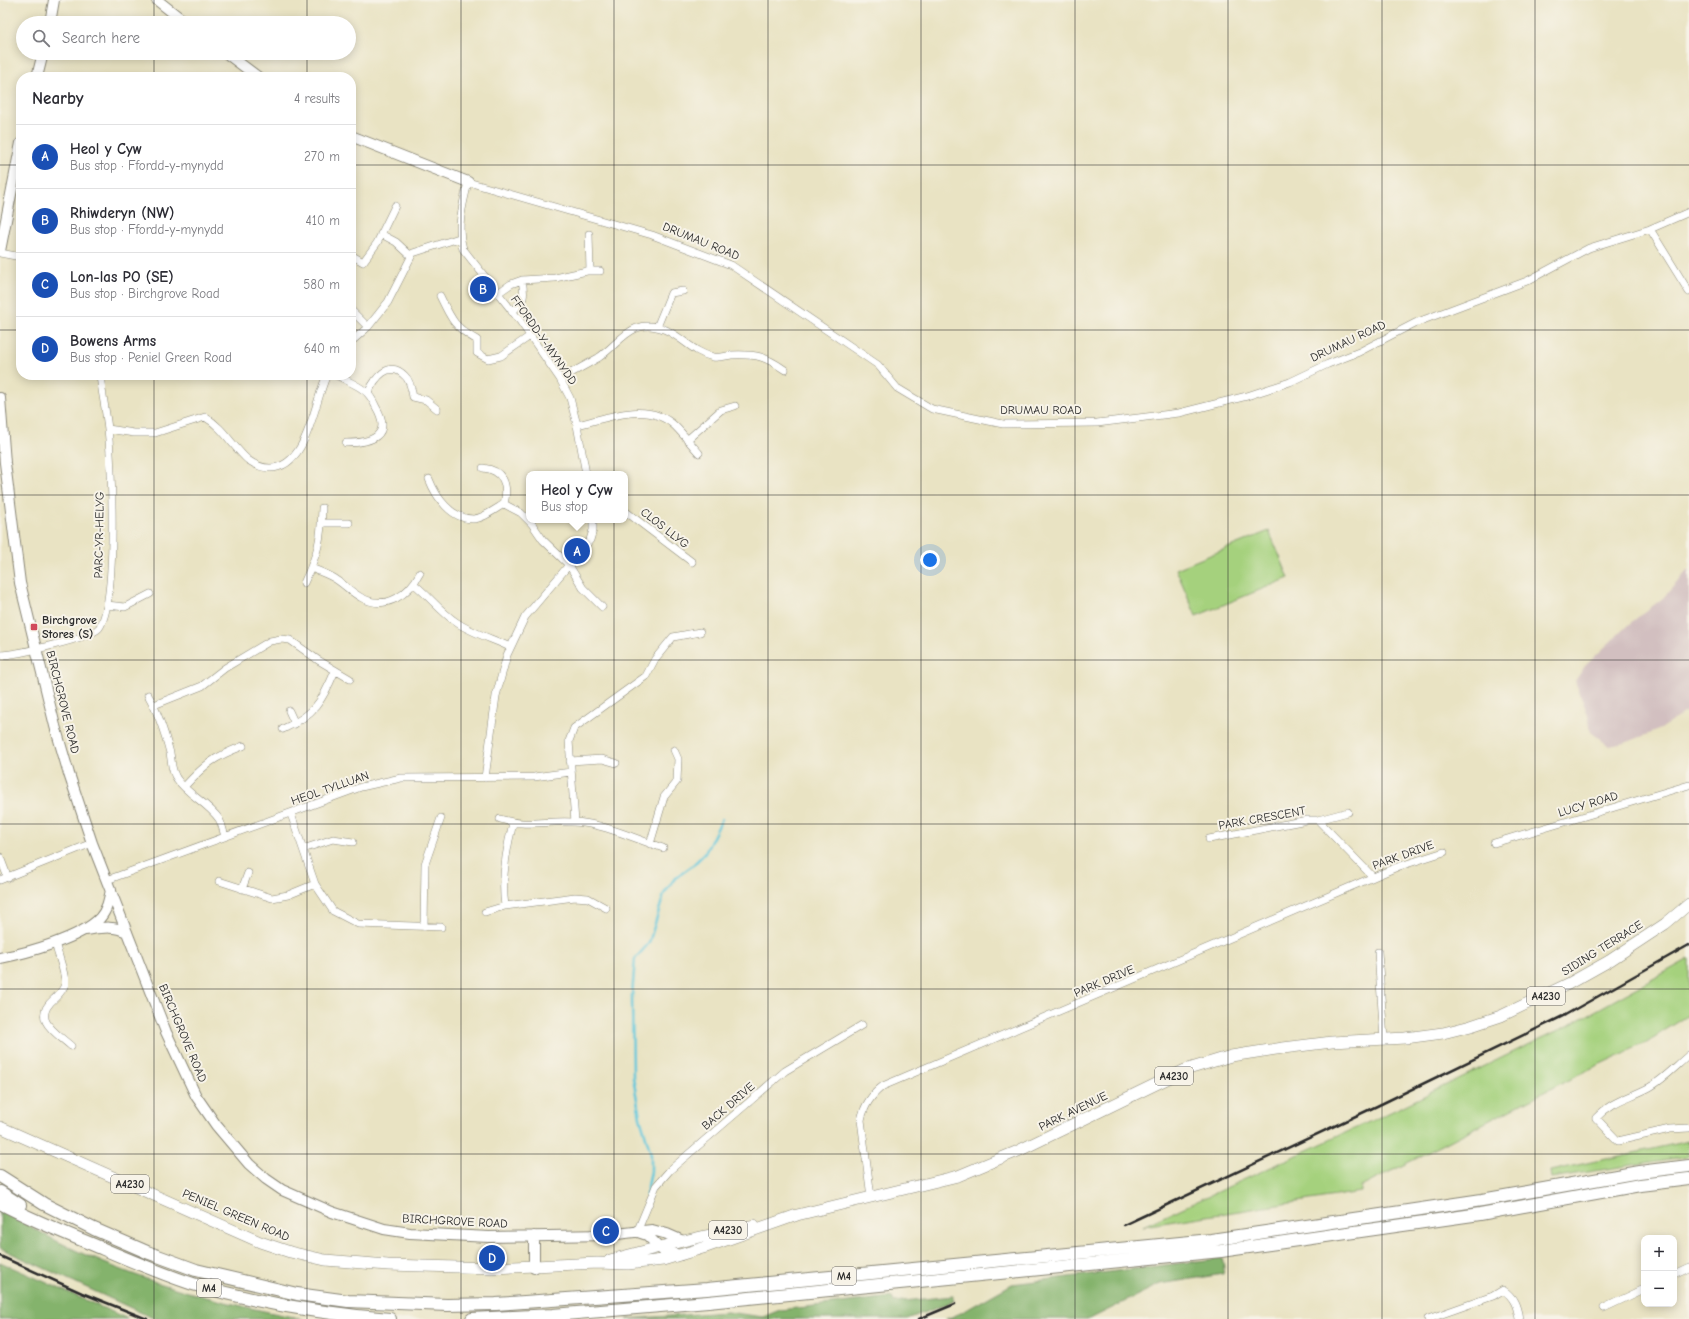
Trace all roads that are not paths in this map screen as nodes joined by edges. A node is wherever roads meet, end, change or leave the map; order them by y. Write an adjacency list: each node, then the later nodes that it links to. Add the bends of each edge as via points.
1 (54, 0): 3 (main road)
2 (156, 0): 4 (main road)
3 (51, 16)
4 (177, 16)
5 (42, 60): 7 (main road)
6 (235, 60): 8 (main road)
7 (39, 72)
8 (251, 72)
9 (356, 138): 11 (main road, DRUMAU ROAD)
10 (16, 169): 18 (main road)
11 (468, 182): 14 (street, DRUMAU ROAD, via 652,235 731,265 878,365 898,388 932,409 1002,424 1097,423 1179,413 1247,396 1290,382 1359,352 1415,323 1527,281 1589,248); 17 (street, via 460,217)
12 (395, 206): 15 (street)
13 (1689, 212): 14 (street, DRUMAU ROAD)
14 (1650, 229): 26 (street)
15 (381, 234): 20 (street, via 396,242); 21 (street, via 363,262)
16 (589, 234): 22 (street)
17 (459, 238): 20 (street, via 421,249); 27 (street, FFORDD-Y-MYNYDD, via 463,249)
18 (0, 252): 19 (street)
19 (16, 256)
20 (411, 256): 31 (street, via 388,302)
21 (356, 258)
22 (590, 270): 23 (street); 24 (street, via 555,278)
23 (600, 271)
24 (522, 280): 27 (street); 29 (street, via 522,304)
25 (682, 291): 32 (street, via 671,293)
26 (1689, 292)
27 (498, 293): 29 (street, FFORDD-Y-MYNYDD)
28 (440, 296): 33 (street, via 450,317 461,331 477,340 477,353 488,359 501,356)
29 (512, 312): 33 (street, FFORDD-Y-MYNYDD)
30 (356, 315): 31 (street)
31 (368, 327): 34 (street)
32 (657, 327): 35 (street, via 667,330 701,352 714,357 750,354 768,358); 36 (street, via 640,326 625,333 598,358)
33 (530, 336): 36 (street, FFORDD-Y-MYNYDD)
34 (356, 338)
35 (785, 370)
36 (560, 378): 44 (street, FFORDD-Y-MYNYDD, via 570,398)
37 (101, 380): 45 (street, PARC-YR-HELYG)
38 (325, 380): 45 (street, via 309,431 290,460 276,468 261,468 247,459 213,421 205,417 154,433)
39 (345, 380): 40 (street)
40 (368, 393): 43 (street, via 374,381 386,370 394,369 406,376 414,397 426,400); 47 (street, via 382,417 382,429 378,436 363,443)
41 (0, 398): 71 (main road, BIRCHGROVE ROAD, via 5,463 20,583)
42 (735, 406): 46 (street, via 721,410)
43 (437, 409)
44 (577, 425): 46 (street, via 632,412 655,414 674,424); 50 (street, FFORDD-Y-MYNYDD)
45 (108, 429): 67 (street, PARC-YR-HELYG, via 112,544)
46 (687, 440): 48 (street)
47 (346, 443)
48 (699, 454)
49 (482, 468): 52 (street, via 494,469 502,476 505,486)
50 (585, 471)
51 (429, 479): 52 (street, via 435,493 444,504 466,518 474,519)
52 (504, 504): 55 (street)
53 (322, 508): 56 (street)
54 (628, 513): 60 (street, CLOS LLYG)
55 (526, 518)
56 (322, 523): 57 (street); 62 (street, via 317,556)
57 (349, 523)
58 (531, 523): 61 (street)
59 (592, 523): 61 (street, via 590,540)
60 (692, 562)
61 (569, 565): 68 (street, via 583,588); 70 (street, via 525,617)
62 (311, 568): 64 (street); 65 (street, via 333,577 361,598 371,602 394,600 405,594)
63 (420, 573): 65 (street)
64 (304, 583)
65 (414, 584): 70 (street, via 457,623)
66 (150, 594): 67 (street, via 125,607)
67 (107, 605): 71 (street, PARC-YR-HELYG, via 98,629 87,635)
68 (602, 607)
69 (700, 632): 82 (street, via 673,637 655,659 646,676 574,728 569,741)
70 (510, 647): 85 (street, via 496,696)
71 (36, 649): 72 (street); 98 (main road, BIRCHGROVE ROAD, via 55,726)
72 (0, 655)
73 (336, 671): 74 (street); 76 (street, via 290,640 270,641 225,668 202,686); 78 (street, via 328,689 313,711)
74 (350, 679)
75 (148, 695): 76 (street)
76 (154, 705): 87 (street, via 170,753 171,768)
77 (289, 711): 78 (street)
78 (295, 724): 79 (street)
79 (283, 729)
80 (243, 746): 87 (street, via 218,756 203,766)
81 (674, 750): 100 (street, via 678,759 677,781 664,797)
82 (570, 761): 83 (street, via 602,759); 84 (street)
83 (616, 763)
84 (571, 772): 85 (street, HEOL TYLLUAN, via 534,777); 93 (street)
85 (485, 778): 89 (street, HEOL TYLLUAN, via 401,778 361,787)
86 (1689, 785): 99 (street, LUCY ROAD)
87 (184, 787): 95 (street, via 215,815)
88 (1348, 812): 92 (street, PARK CRESCENT)
89 (291, 814): 95 (street, HEOL TYLLUAN); 102 (street)
90 (441, 818): 117 (street, via 425,864)
91 (500, 819): 94 (street)
92 (1318, 820): 96 (street, PARK CRESCENT); 106 (street, PARK CRESCENT)
93 (574, 822): 94 (street, via 529,825); 100 (street, via 600,827)
94 (514, 823): 114 (street, via 507,849)
95 (225, 836): 111 (street, HEOL TYLLUAN)
96 (1209, 839)
97 (353, 842): 102 (street, via 333,839)
98 (92, 843): 107 (street); 111 (main road, BIRCHGROVE ROAD)
99 (1494, 843)
100 (650, 844): 101 (street)
101 (663, 848)
102 (303, 849): 110 (street)
103 (1444, 852): 106 (street, PARK DRIVE)
104 (0, 857): 107 (street)
105 (248, 873): 112 (street)
106 (1373, 877): 136 (street, PARK DRIVE, via 883,1086 870,1098 861,1120)
107 (8, 878): 108 (street)
108 (0, 880)
109 (219, 881): 112 (street)
110 (315, 884): 112 (street, via 288,896 272,898); 117 (street, via 333,911 358,924)
111 (109, 885): 119 (main road, via 108,904 100,918); 120 (main road, BIRCHGROVE ROAD)
112 (242, 889)
113 (1689, 904): 125 (main road, SIDING TERRACE / A4230, via 1665,924 1609,960 1532,1003 1471,1026 1443,1033)
114 (505, 906): 115 (street, via 575,897 588,898); 116 (street)
115 (606, 908)
116 (485, 912)
117 (424, 927): 118 (street)
118 (440, 927)
119 (84, 931): 120 (main road, via 104,927); 121 (main road)
120 (127, 932): 140 (main road, BIRCHGROVE ROAD, via 166,1032 196,1096 232,1145 266,1179 282,1190 312,1204 358,1222 384,1228 436,1235)
121 (55, 942): 123 (main road); 126 (street, via 64,976 64,986 60,994 46,1007 44,1018)
122 (1378, 952): 125 (street)
123 (0, 958)
124 (862, 1026): 139 (street, BACK DRIVE, via 785,1071 670,1170 656,1186)
125 (1384, 1040): 136 (main road, PARK AVENUE / A4230, via 1332,1042 1283,1048 1231,1056 1185,1070 980,1168 958,1176)
126 (70, 1046)
127 (1689, 1055): 129 (street, via 1650,1087 1607,1106 1596,1118 1618,1141 1670,1129)
128 (0, 1127): 146 (main road, PENIEL GREEN ROAD / A4230, via 237,1232 290,1252 325,1260 388,1265)
129 (1689, 1128)
130 (1689, 1166): 134 (highway, M4, via 1210,1240 708,1290 447,1305 356,1302 297,1294 196,1270 94,1229)
131 (0, 1172): 134 (highway, M4)
132 (0, 1176): 134 (highway, M4)
133 (1689, 1179): 152 (highway, M4, via 1640,1185 1480,1214 1221,1251 708,1302)
134 (15, 1186)
135 (0, 1192): 141 (highway, M4)
136 (871, 1197): 138 (main road, PARK AVENUE / A4230)
137 (0, 1202): 141 (highway, M4, via 24,1216)
138 (774, 1222): 142 (main road, PARK AVENUE / A4230); 144 (main road, PARK AVENUE / A4230)
139 (638, 1232): 140 (main road, BIRCHGROVE ROAD); 142 (main road, BIRCHGROVE ROAD, via 661,1232); 143 (main road, via 647,1235)
140 (534, 1236): 146 (main road)
141 (78, 1239): 151 (highway, M4, via 178,1278 246,1298 346,1316)
142 (683, 1240): 143 (main road, PARK AVENUE / A4230)
143 (658, 1246): 144 (main road); 145 (main road, PENIEL GREEN ROAD / A4230)
144 (680, 1255): 145 (main road, PENIEL GREEN ROAD / A4230, via 650,1262)
145 (598, 1263): 146 (main road, PENIEL GREEN ROAD / A4230)
146 (534, 1268)
147 (1689, 1268): 148 (street)
148 (1677, 1274)
149 (1641, 1290): 150 (street)
150 (1604, 1308)
151 (390, 1319)
152 (472, 1319)
153 (1428, 1319): 154 (street, via 1503,1290 1515,1302)
154 (1519, 1319)

